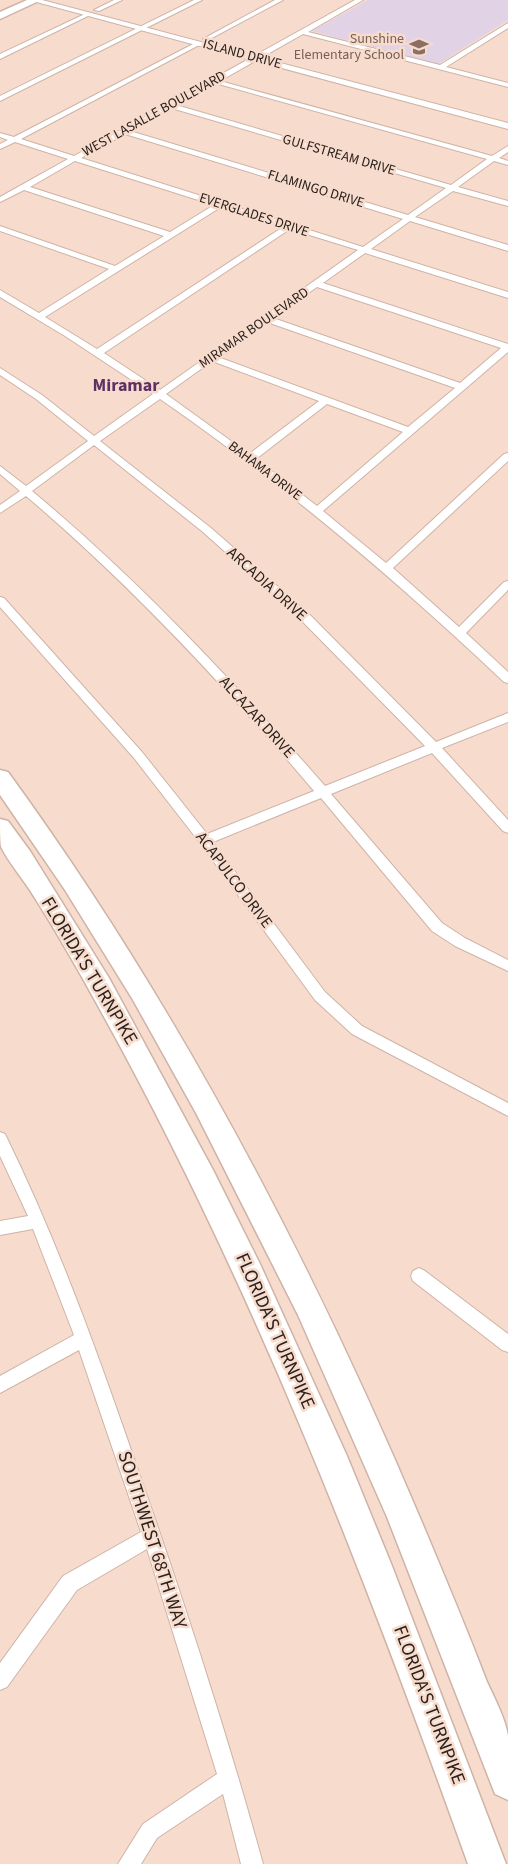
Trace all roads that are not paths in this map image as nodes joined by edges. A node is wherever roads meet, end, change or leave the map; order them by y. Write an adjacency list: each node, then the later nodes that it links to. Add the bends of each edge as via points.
1 (24, 0): 8 (main road)
2 (35, 0): 9 (street, ISLAND DRIVE); 10 (main road)
3 (58, 0): 9 (street, ISLAND DRIVE)
4 (119, 0): 9 (street)
5 (198, 0): 12 (street)
6 (280, 0): 14 (street)
7 (360, 0): 13 (street, WEST LASALLE BOULEVARD)
8 (0, 11)
9 (93, 12): 12 (street, ISLAND DRIVE); 16 (street)
10 (0, 16)
11 (508, 25): 17 (street)
12 (146, 26): 14 (street, ISLAND DRIVE); 20 (street)
13 (302, 32): 15 (street, WEST LASALLE BOULEVARD); 17 (street)
14 (202, 41): 15 (street, ISLAND DRIVE); 26 (street)
15 (259, 56): 18 (street, WEST LASALLE BOULEVARD); 22 (street, ISLAND DRIVE); 23 (street, ISLAND DRIVE)
16 (0, 57)
17 (440, 68): 19 (street)
18 (214, 81): 21 (street, WEST LASALLE BOULEVARD); 30 (street)
19 (507, 83)
20 (0, 99)
21 (171, 106): 24 (street, WEST LASALLE BOULEVARD); 33 (street, GULFSTREAM DRIVE)
22 (508, 119)
23 (508, 126)
24 (124, 131): 29 (street, WEST LASALLE BOULEVARD); 37 (street, FLAMINGO DRIVE)
25 (0, 134): 26 (street, EVERGLADES DRIVE)
26 (14, 139): 27 (street); 29 (street, EVERGLADES DRIVE)
27 (0, 147)
28 (508, 148): 30 (street, MIRAMAR BOULEVARD)
29 (75, 158): 32 (street, WEST LASALLE BOULEVARD); 35 (street, EVERGLADES DRIVE)
30 (492, 159): 31 (street); 33 (street, MIRAMAR BOULEVARD)
31 (508, 163)
32 (23, 187): 34 (street, WEST LASALLE BOULEVARD); 40 (street)
33 (451, 188): 36 (street, GULFSTREAM DRIVE); 37 (street, MIRAMAR BOULEVARD)
34 (0, 200)
35 (221, 204): 38 (street, EVERGLADES DRIVE); 40 (street)
36 (508, 204)
37 (409, 217): 41 (street, FLAMINGO DRIVE); 42 (street, MIRAMAR BOULEVARD)
38 (289, 226): 42 (street, EVERGLADES DRIVE); 50 (street)
39 (0, 228): 43 (street)
40 (170, 236): 43 (street)
41 (508, 248)
42 (364, 250): 44 (street, MIRAMAR BOULEVARD); 46 (street, EVERGLADES DRIVE)
43 (116, 269): 47 (street)
44 (316, 284): 48 (street, MIRAMAR BOULEVARD); 49 (street)
45 (0, 293): 47 (street, BAHAMA DRIVE)
46 (508, 295)
47 (40, 316): 50 (street, BAHAMA DRIVE)
48 (266, 319): 51 (street, MIRAMAR BOULEVARD); 53 (street)
49 (508, 347): 53 (street)
50 (99, 352): 54 (street, BAHAMA DRIVE)
51 (212, 358): 54 (street, MIRAMAR BOULEVARD); 55 (street)
52 (0, 371): 57 (street, ARCADIA DRIVE)
53 (461, 387): 56 (street)
54 (160, 394): 57 (street, MIRAMAR BOULEVARD); 59 (street, BAHAMA DRIVE)
55 (326, 400): 56 (street); 59 (street)
56 (409, 431): 63 (street)
57 (94, 440): 61 (street, MIRAMAR BOULEVARD); 70 (street, ARCADIA DRIVE, via 207,530 298,611)
58 (508, 456): 64 (street)
59 (250, 458): 63 (street, BAHAMA DRIVE)
60 (0, 469): 61 (street, ALCAZAR DRIVE)
61 (27, 490): 62 (street, MIRAMAR BOULEVARD); 72 (street, ALCAZAR DRIVE, via 119,572 212,666)
62 (0, 510)
63 (317, 511): 64 (street, BAHAMA DRIVE)
64 (386, 569): 67 (street, BAHAMA DRIVE)
65 (508, 584): 67 (street)
66 (0, 600): 75 (street, ACAPULCO DRIVE, via 138,755)
67 (460, 633): 68 (street, BAHAMA DRIVE)
68 (508, 679)
69 (508, 717): 70 (street)
70 (433, 746): 72 (street); 74 (street, ARCADIA DRIVE)
71 (0, 778): 88 (highway, FLORIDA'S TURNPIKE, via 85,901 147,1002 256,1201 333,1356 364,1427)
72 (323, 791): 75 (street); 76 (street, ALCAZAR DRIVE, via 437,927)
73 (0, 827): 91 (highway, FLORIDA'S TURNPIKE, via 108,999 182,1135 246,1266 354,1513 422,1682)
74 (508, 828)
75 (205, 840): 77 (street, ACAPULCO DRIVE, via 320,996 357,1030)
76 (508, 966)
77 (508, 1110)
78 (0, 1139): 79 (street, SOUTHWEST 68TH WAY)
79 (38, 1221): 80 (street); 82 (street, SOUTHWEST 68TH WAY)
80 (0, 1228)
81 (420, 1276): 83 (street)
82 (84, 1339): 84 (street); 85 (street, SOUTHWEST 68TH WAY)
83 (507, 1344)
84 (0, 1385)
85 (152, 1536): 86 (street, via 70,1583); 87 (street, SOUTHWEST 68TH WAY)
86 (0, 1680)
87 (229, 1778): 89 (street, via 150,1831); 90 (street, SOUTHWEST 68TH WAY)
88 (508, 1781)
89 (129, 1864)
90 (252, 1864)
91 (487, 1864)

